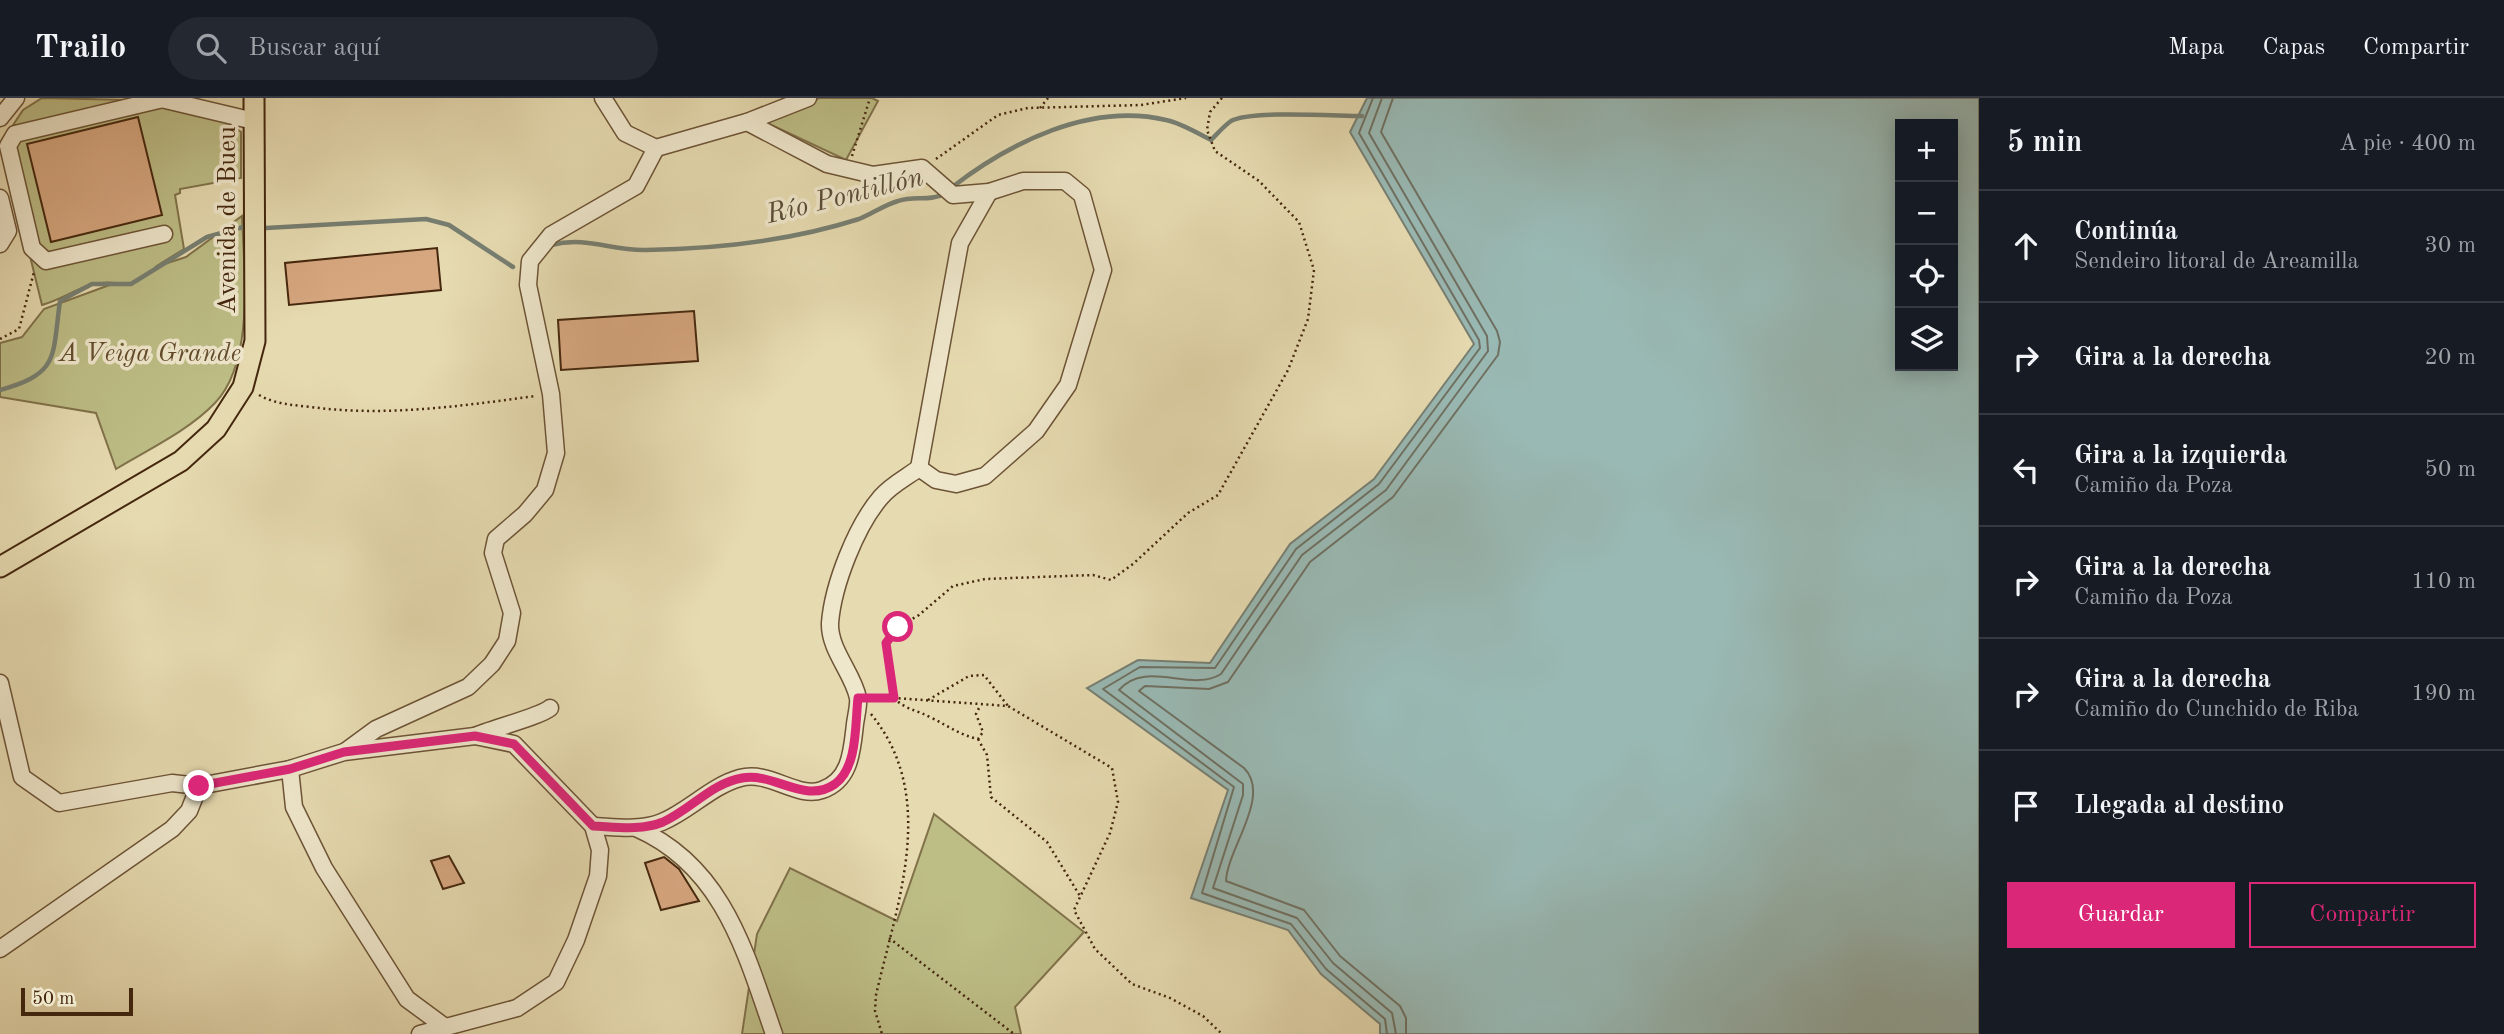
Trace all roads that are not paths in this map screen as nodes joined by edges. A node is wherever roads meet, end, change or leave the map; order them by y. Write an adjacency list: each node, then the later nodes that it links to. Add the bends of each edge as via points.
1 (16, 98): 6 (street)
2 (254, 98): 7 (main road, Avenida de Bueu)
3 (603, 98): 9 (street, via 625,133)
4 (808, 98): 8 (street)
5 (160, 99): 7 (street); 12 (street, via 15,135 8,146 32,248 46,261)
6 (0, 118)
7 (254, 121): 15 (main road, Avenida de Bueu, via 255,341 243,387 216,429 181,461)
8 (747, 122): 9 (street); 10 (street, via 827,164 873,175 922,168 947,190)
9 (656, 148): 19 (street, via 636,186 551,235 530,261 528,285 551,394 555,453 545,490 496,539 493,553 512,613 507,641 468,687 376,729)
10 (989, 192): 14 (street, via 960,243); 14 (street, via 1023,180 1065,181 1082,195 1103,270 1068,385 1036,431 985,477 956,484 936,480)
11 (0, 198): 13 (street, via 8,230)
12 (164, 234)
13 (0, 244)
14 (919, 468): 23 (street, via 882,496 858,532 844,568 830,625 858,698 851,762 837,783 820,792 802,791 761,776 741,778 662,822)
15 (0, 566)
16 (0, 683): 21 (street, via 22,777 59,803 172,783)
17 (550, 708): 18 (street)
18 (475, 736): 19 (street); 22 (street, via 514,744)
19 (344, 752): 20 (street)
20 (290, 769): 21 (street); 25 (street, via 295,807 324,868 407,999)
21 (199, 786): 24 (street, via 189,811 172,829)
22 (593, 826): 23 (street); 25 (street, via 600,850 598,876 556,982 517,1008)
23 (636, 828): 27 (street, via 664,840 697,870 722,903 740,938)
24 (0, 949)
25 (445, 1030): 26 (street)
26 (420, 1034)
27 (774, 1034)

